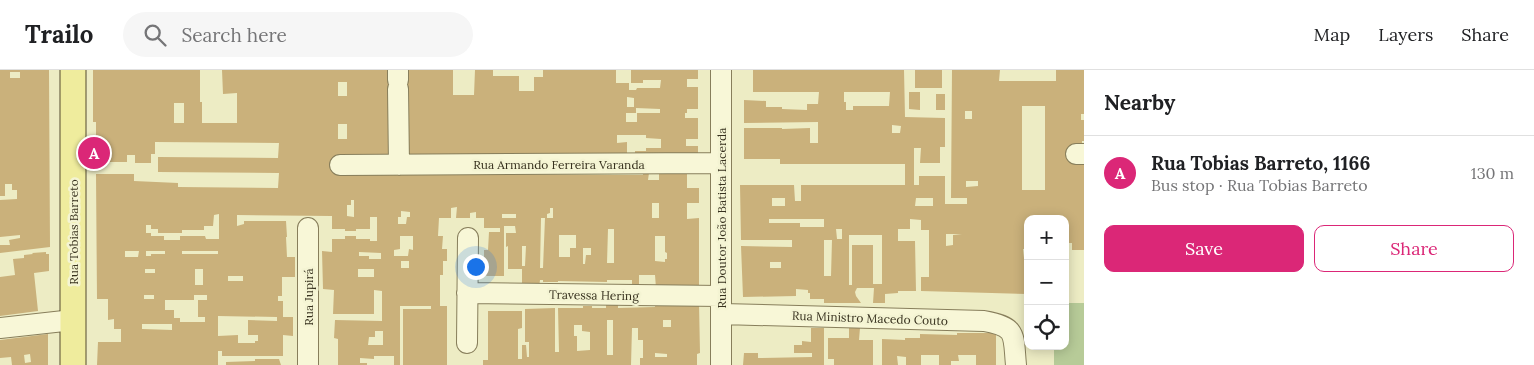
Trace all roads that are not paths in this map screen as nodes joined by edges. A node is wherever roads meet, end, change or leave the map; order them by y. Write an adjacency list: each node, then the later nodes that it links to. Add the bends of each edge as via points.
1 (73, 70): 11 (main road, Rua Tobias Barreto)
2 (721, 70): 4 (street, Rua Doutor João Batista Lacerda)
3 (398, 80): 6 (street)
4 (720, 163): 6 (street, Rua Armando Ferreira Varanda); 10 (street, Rua Doutor João Batista Lacerda)
5 (340, 165): 6 (street, Rua Armando Ferreira Varanda)
6 (399, 165)
7 (308, 228): 15 (street, Rua Jupirá)
8 (468, 238): 9 (street)
9 (467, 293): 10 (street, Travessa Hering); 13 (street)
10 (722, 305): 16 (street, Rua Doutor João Batista Lacerda); 17 (street, Rua Ministro Macedo Couto, via 1000,324 1014,336)
11 (73, 320): 12 (street); 14 (main road, Rua Tobias Barreto)
12 (0, 328)
13 (467, 344)
14 (73, 365)
15 (308, 365)
16 (721, 365)
17 (1016, 365)

